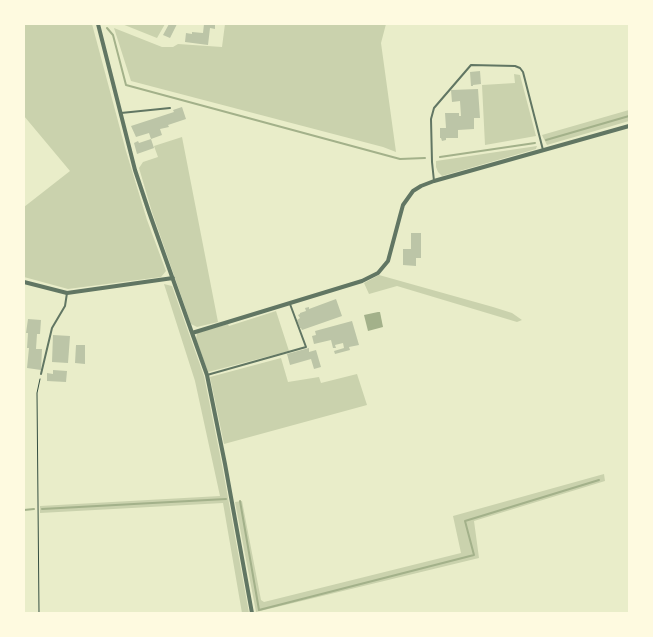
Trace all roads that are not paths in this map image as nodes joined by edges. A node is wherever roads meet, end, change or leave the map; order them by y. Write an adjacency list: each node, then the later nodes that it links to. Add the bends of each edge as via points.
1 (98, 24): 3 (street)
2 (170, 108): 3 (lane)
3 (121, 113): 7 (street, via 148,212)
4 (629, 126): 5 (street)
5 (543, 150): 6 (street); 6 (lane, via 520,68 471,65 434,108 431,119)
6 (434, 181): 10 (street, via 413,192 403,205 388,261 378,274)
7 (173, 278): 9 (street); 11 (street)
8 (24, 282): 9 (street)
9 (67, 294): 12 (lane, via 65,306 52,328)
10 (290, 303): 11 (street); 13 (lane, via 306,347)
11 (192, 333): 13 (street)
12 (41, 374)
13 (207, 375): 14 (street)
14 (252, 613)

